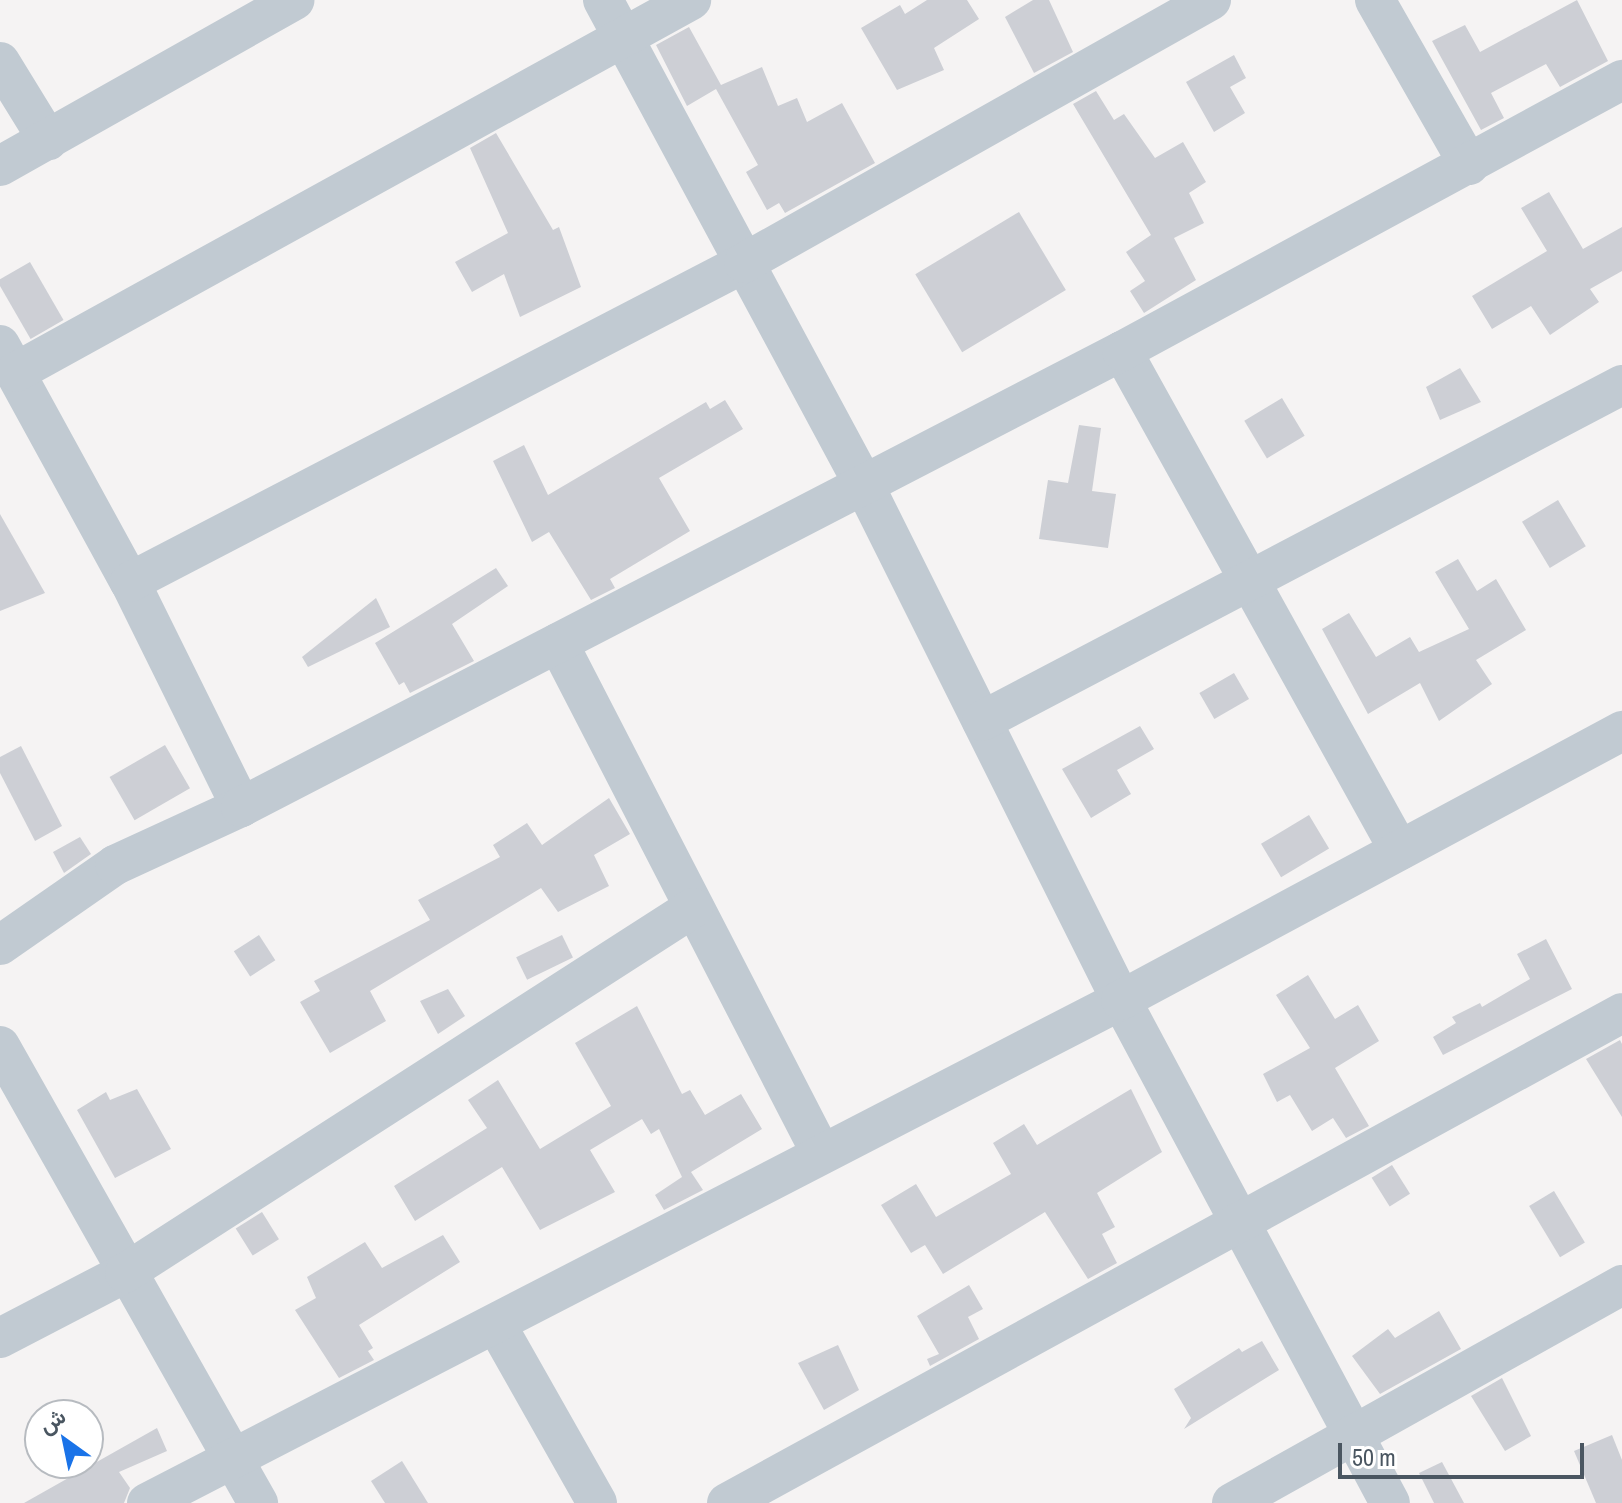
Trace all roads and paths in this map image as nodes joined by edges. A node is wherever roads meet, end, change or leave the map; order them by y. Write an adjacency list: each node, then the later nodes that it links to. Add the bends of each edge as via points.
1 (603, 0): 6 (street)
2 (691, 0): 6 (street)
3 (1211, 0): 12 (street)
4 (1375, 0): 10 (street)
5 (290, 1): 9 (street)
6 (622, 37): 12 (street); 14 (street)
7 (0, 62): 9 (street)
8 (1622, 80): 10 (street)
9 (48, 140): 11 (street)
10 (1469, 165): 13 (street)
11 (0, 166)
12 (744, 263): 16 (street); 18 (street)
13 (1122, 351): 16 (street); 17 (street)
14 (8, 358): 18 (street)
15 (1622, 385): 17 (street)
16 (864, 485): 19 (street); 20 (street)
17 (1250, 580): 20 (street); 23 (street)
18 (130, 582): 22 (street)
19 (558, 643): 22 (street); 24 (street)
20 (982, 721): 26 (street)
21 (1622, 731): 23 (street)
22 (241, 807): 25 (street, via 115,865)
23 (1399, 850): 26 (street)
24 (693, 908): 29 (street); 31 (street)
25 (0, 945)
26 (1121, 1000): 29 (street); 30 (street)
27 (1622, 1013): 30 (street)
28 (0, 1046): 31 (street)
29 (820, 1151): 33 (street)
30 (1238, 1220): 35 (street); 40 (street)
31 (125, 1273): 34 (street); 36 (street)
32 (1622, 1285): 35 (street)
33 (497, 1326): 36 (street); 39 (street)
34 (0, 1338)
35 (1353, 1433): 41 (street); 42 (street)
36 (234, 1454): 37 (street); 38 (street)
37 (147, 1503)
38 (258, 1503)
39 (597, 1503)
40 (727, 1503)
41 (1232, 1503)
42 (1390, 1503)

